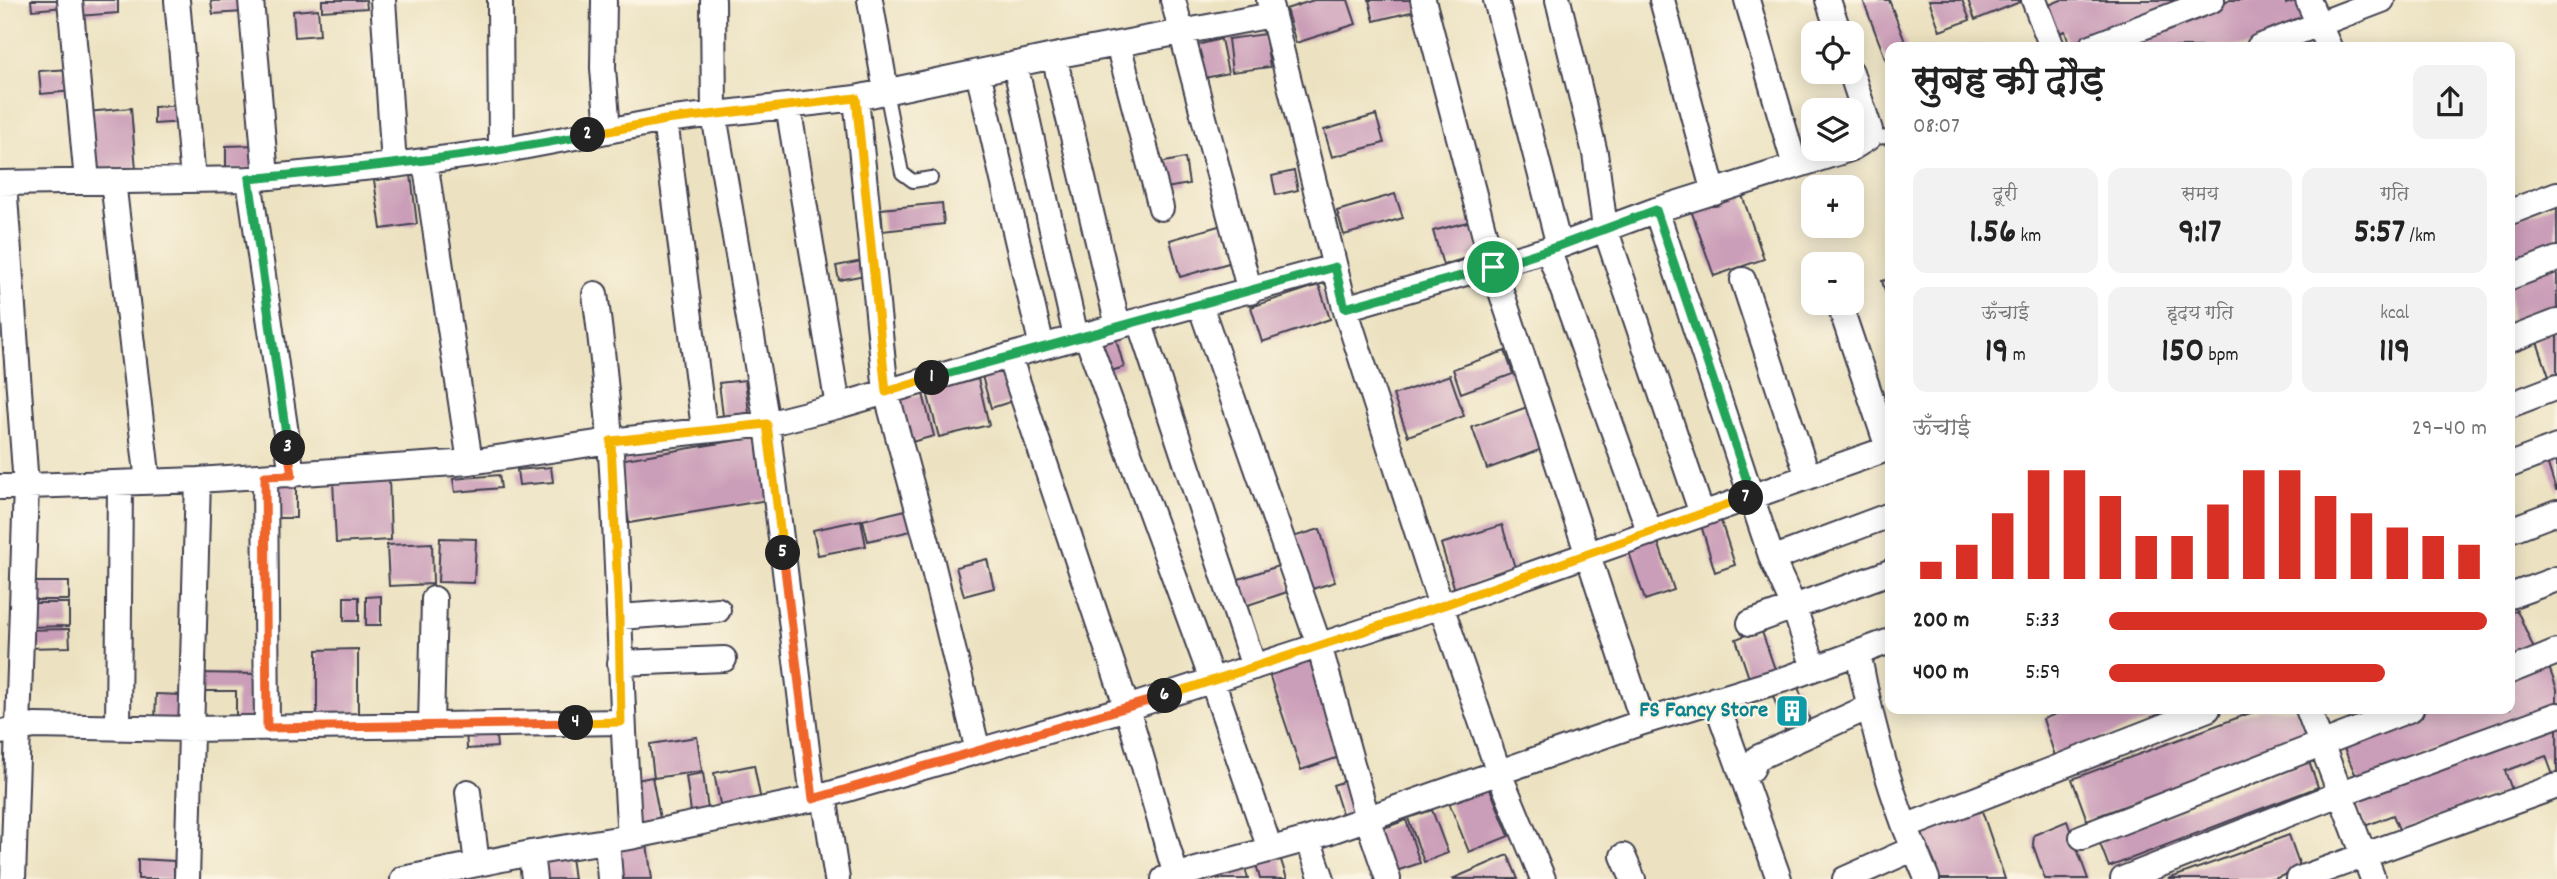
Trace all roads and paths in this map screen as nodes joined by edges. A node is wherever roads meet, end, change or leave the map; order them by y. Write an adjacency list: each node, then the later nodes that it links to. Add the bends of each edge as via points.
1 (70, 0): 47 (street)
2 (177, 0): 46 (street)
3 (251, 0): 44 (street)
4 (383, 0): 42 (street)
5 (500, 0): 40 (street)
6 (604, 0): 38 (street)
7 (713, 0): 36 (street)
8 (870, 0): 33 (street)
9 (1173, 0): 23 (street)
10 (1423, 0): 59 (street)
11 (1496, 0): 56 (street)
12 (1558, 0): 55 (street, via 1595,153)
13 (1662, 0): 50 (street)
14 (1747, 0): 43 (street)
15 (1828, 0): 21 (street)
16 (2212, 0): 25 (street)
17 (2308, 0): 22 (street)
18 (2382, 0): 22 (street)
19 (2036, 1): 24 (street)
20 (1270, 7): 23 (street); 58 (street)
21 (1835, 21)
22 (2320, 24): 26 (street); 27 (street)
23 (1180, 32): 28 (street); 62 (street)
24 (2050, 42)
25 (2104, 42)
26 (2272, 42)
27 (2327, 42)
28 (1118, 44): 29 (street); 52 (street)
29 (1054, 56): 30 (street); 68 (street)
30 (1015, 64): 31 (street); 69 (street)
31 (978, 72): 33 (street); 71 (street)
32 (1855, 84): 39 (street, via 1870,130)
33 (886, 90): 34 (street); 45 (lane, via 902,173 913,181)
34 (856, 98): 35 (street); 74 (street)
35 (788, 106): 36 (street); 76 (street)
36 (714, 115): 37 (street); 77 (street)
37 (665, 120): 38 (street); 78 (street)
38 (607, 131): 40 (street)
39 (1865, 143): 43 (street)
40 (501, 151): 41 (street)
41 (425, 161): 42 (street); 83 (street)
42 (394, 165): 44 (street)
43 (1795, 166): 50 (street)
44 (258, 178): 46 (street); 85 (street)
45 (931, 178)
46 (193, 180): 48 (street)
47 (87, 181): 48 (street); 49 (street)
48 (113, 181): 89 (street)
49 (2, 183): 91 (street)
50 (1714, 192): 53 (street)
51 (2557, 194): 54 (street)
52 (1161, 208)
53 (1656, 210): 55 (street); 93 (street)
54 (2515, 210)
55 (1605, 228): 56 (street); 95 (street)
56 (1554, 248): 59 (street); 98 (street)
57 (2557, 259): 60 (street)
58 (1335, 267): 62 (street); 65 (street)
59 (1493, 267): 65 (street); 99 (street)
60 (2515, 276)
61 (1743, 280): 87 (street)
62 (1250, 292): 64 (street)
63 (595, 294): 80 (street)
64 (1200, 305): 68 (street); 111 (street)
65 (1345, 308): 105 (street)
66 (1843, 315): 79 (street)
67 (2557, 322): 70 (street)
68 (1128, 324): 69 (street); 116 (street)
69 (1081, 336): 71 (street); 119 (street)
70 (2515, 338)
71 (1042, 347): 72 (street)
72 (1009, 356): 74 (street); 122 (street)
73 (2557, 387): 75 (street)
74 (886, 392): 76 (street); 135 (street)
75 (2515, 403)
76 (838, 406): 77 (street)
77 (767, 424): 78 (street); 141 (street)
78 (704, 429): 80 (street)
79 (1885, 436)
80 (611, 441): 83 (street); 108 (street)
81 (2557, 447): 84 (street)
82 (1885, 449): 87 (street)
83 (470, 462): 85 (street)
84 (2515, 464)
85 (292, 475): 86 (street)
86 (265, 476): 88 (street); 131 (street)
87 (1808, 477): 93 (street)
88 (198, 480): 89 (street); 132 (street)
89 (148, 482): 90 (street)
90 (120, 483): 91 (street); 130 (street)
91 (26, 486): 92 (street); 133 (street)
92 (0, 487)
93 (1752, 496): 95 (street); 100 (street)
94 (2557, 512): 97 (street)
95 (1702, 514): 98 (street)
96 (1885, 516): 100 (street)
97 (2515, 528)
98 (1650, 533): 99 (street)
99 (1588, 554): 105 (street); 128 (street)
100 (1772, 559): 106 (street)
101 (1885, 574): 106 (street)
102 (2557, 579): 103 (street)
103 (2515, 594)
104 (434, 599): 129 (street)
105 (1441, 606): 111 (street); 136 (street)
106 (1794, 607): 109 (street); 117 (street)
107 (718, 610): 108 (street)
108 (619, 617): 115 (street)
109 (1749, 623)
110 (1885, 643): 112 (street)
111 (1319, 645): 116 (street); 142 (street)
112 (1858, 652): 117 (street); 121 (street)
113 (2557, 652): 118 (street)
114 (724, 659): 115 (street)
115 (620, 663): 127 (street)
116 (1254, 667): 119 (street)
117 (1814, 668): 120 (street)
118 (2515, 669)
119 (1212, 680): 122 (street); 147 (street)
120 (1715, 699): 128 (street); 137 (street)
121 (1869, 707): 137 (street, via 1757,758); 144 (street)
122 (1126, 708): 135 (street); 153 (street)
123 (2196, 714): 144 (street)
124 (2310, 714): 134 (street)
125 (2398, 714): 134 (street)
126 (2557, 715): 140 (street)
127 (621, 722): 129 (street); 145 (street)
128 (1643, 722): 136 (street)
129 (431, 725): 131 (street)
130 (118, 728): 132 (street); 133 (street, via 35,726)
131 (267, 728): 132 (street)
132 (191, 729): 155 (street)
133 (10, 730): 154 (street)
134 (2321, 743): 140 (street); 143 (street)
135 (978, 751): 141 (street)
136 (1499, 773): 142 (street); 162 (street)
137 (1743, 774): 164 (street)
138 (2557, 786): 149 (street)
139 (468, 792): 151 (street)
140 (2339, 794): 149 (street); 167 (street)
141 (819, 797): 145 (street); 159 (street)
142 (1367, 818): 146 (street); 161 (street)
143 (2082, 837)
144 (1910, 838): 165 (street); 166 (street)
145 (618, 839): 148 (street); 158 (street)
146 (1308, 839): 147 (street); 160 (street)
147 (1270, 849): 152 (street)
148 (531, 853): 151 (street); 157 (street)
149 (2364, 855): 168 (street); 169 (street)
150 (1623, 856): 163 (street)
151 (477, 864): 156 (street)
152 (1248, 868): 153 (street)
153 (1172, 878)
154 (13, 879)
155 (187, 879)
156 (403, 879)
157 (534, 879)
158 (610, 879)
159 (837, 879)
160 (1322, 879)
161 (1388, 879)
162 (1543, 879)
163 (1633, 879)
164 (1779, 879)
165 (1845, 879)
166 (1927, 879)
167 (2123, 879)
168 (2299, 879)
169 (2373, 879)

